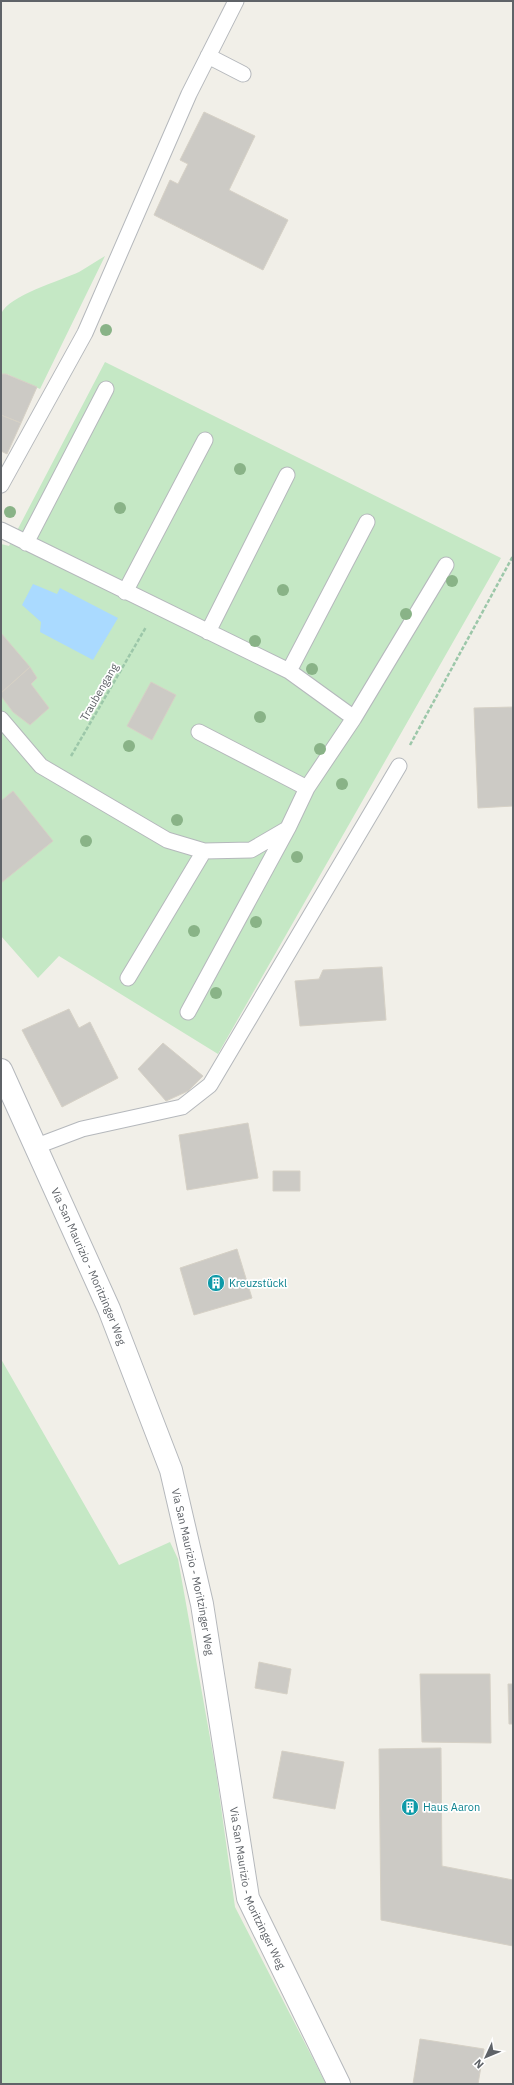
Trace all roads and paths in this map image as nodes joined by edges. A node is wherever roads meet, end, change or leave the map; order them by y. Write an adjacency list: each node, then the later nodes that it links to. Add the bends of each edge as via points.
1 (236, 1): 2 (lane)
2 (208, 56): 3 (lane); 7 (lane, via 85,333)
3 (243, 74)
4 (106, 389): 10 (lane)
5 (205, 440): 13 (lane)
6 (287, 475): 15 (lane)
7 (1, 485)
8 (367, 522): 16 (lane)
9 (1, 530): 10 (lane)
10 (26, 543): 13 (lane)
11 (513, 556): 21 (path)
12 (446, 564): 17 (lane)
13 (125, 592): 14 (lane)
14 (157, 608): 15 (lane); 20 (path, Traubengang, via 70,758)
15 (208, 632): 16 (lane)
16 (289, 671): 17 (lane)
17 (354, 718): 22 (lane)
18 (1, 719): 20 (lane)
19 (199, 732): 22 (lane)
20 (41, 766): 24 (lane, via 168,840)
21 (399, 766): 28 (lane, via 210,1086 182,1107 82,1129)
22 (307, 788): 23 (lane)
23 (288, 828): 24 (lane, via 251,850); 26 (lane)
24 (204, 851): 25 (lane)
25 (128, 978)
26 (188, 1012)
27 (1, 1070): 28 (street, Via San Maurizio - Moritzinger Weg)
28 (37, 1146): 29 (street, Via San Maurizio - Moritzinger Weg, via 109,1309 171,1470 202,1604 248,1898)
29 (339, 2084)

